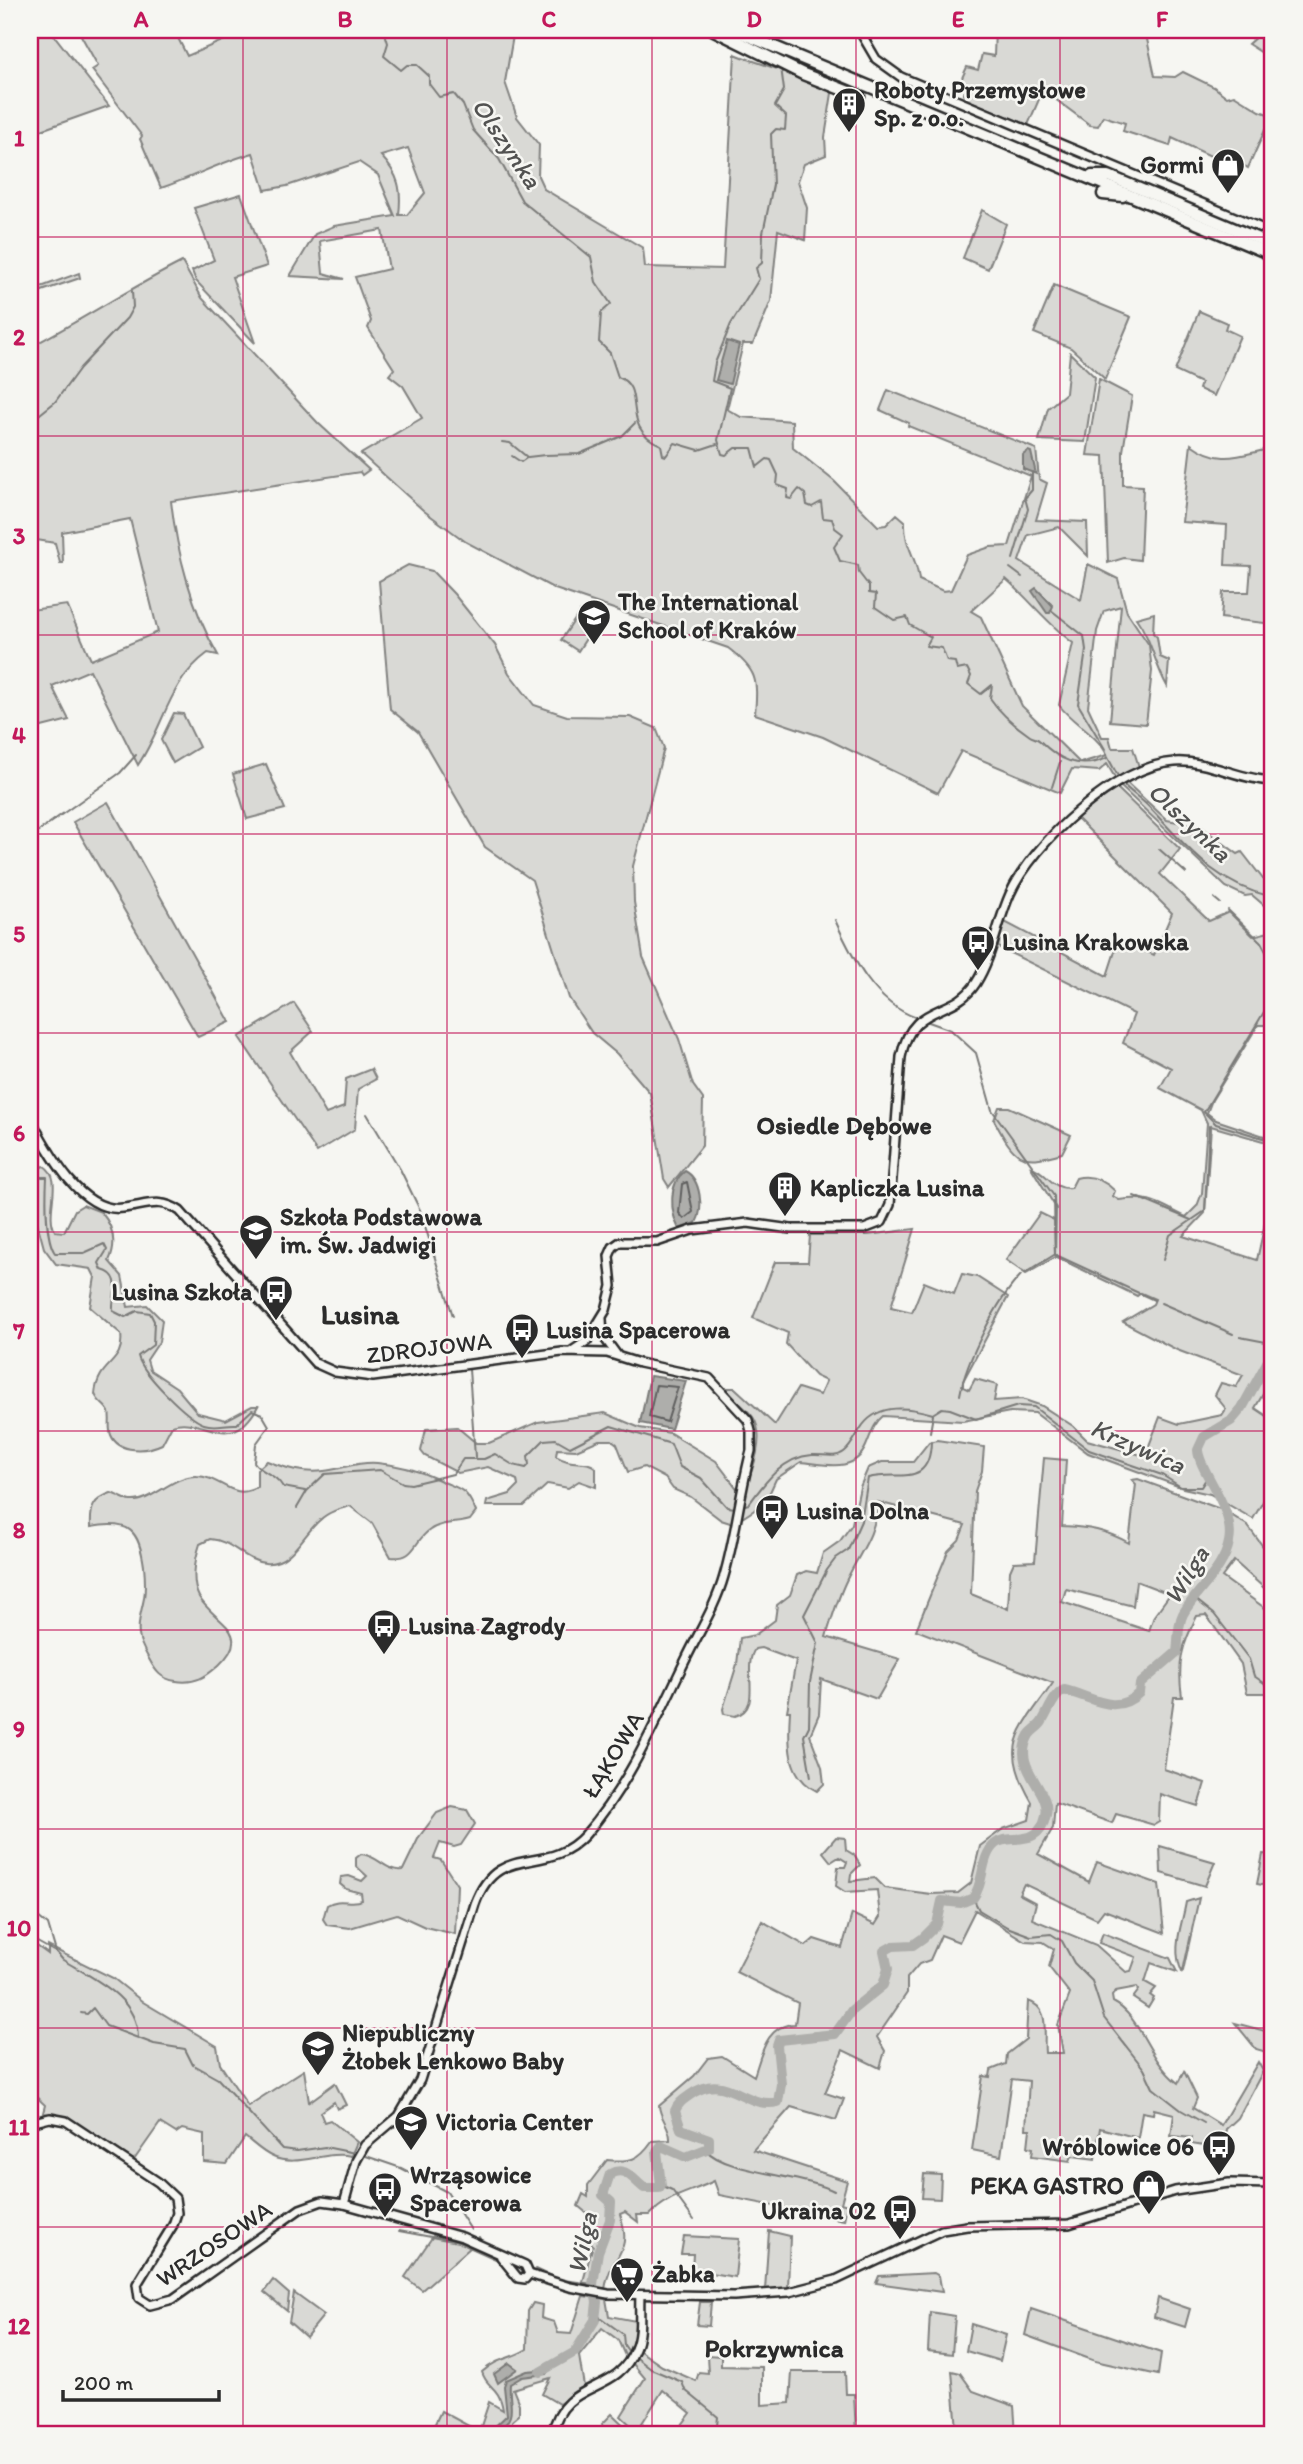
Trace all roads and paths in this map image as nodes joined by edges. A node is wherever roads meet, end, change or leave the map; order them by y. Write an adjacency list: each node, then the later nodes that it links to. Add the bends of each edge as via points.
1 (715, 30): 4 (highway)
2 (734, 30): 5 (highway)
3 (859, 30): 8 (street, via 882,64 926,88)
4 (859, 96)
5 (1085, 176): 7 (highway); 9 (highway, via 1109,176)
6 (1103, 194): 7 (highway)
7 (1135, 197): 10 (highway)
8 (1273, 233)
9 (1273, 244)
10 (1273, 255)
11 (1273, 781): 13 (street, via 1172,762 1132,776 1084,806 1049,839 1020,876 970,992 929,1013 908,1035 901,1057 890,1205 883,1222 864,1229 730,1224 692,1230 667,1241 620,1242 609,1256 612,1286)
12 (30, 1118): 16 (street, ZDROJOWA, via 68,1178 87,1198 106,1208 161,1202 180,1211 315,1363 373,1377)
13 (602, 1318): 14 (street); 15 (street)
14 (590, 1338): 15 (street); 16 (street, ZDROJOWA); 17 (street)
15 (604, 1340): 18 (street); 19 (street)
16 (572, 1351): 17 (street, ZDROJOWA)
17 (591, 1351): 18 (street, ZDROJOWA)
18 (600, 1352): 19 (street)
19 (617, 1355): 22 (street, ŁĄKOWA, via 703,1376 742,1411 752,1440 724,1576 648,1737 593,1826 570,1848 550,1858 504,1867 491,1875 479,1894 420,2080 399,2116 365,2145)
20 (30, 2123): 22 (street, WRZOSOWA, via 50,2118 66,2121 175,2198 173,2225 137,2284 139,2298 150,2305 173,2300 305,2207 322,2201)
21 (1273, 2184): 25 (street, via 1229,2183 1175,2191 1069,2224 942,2230 836,2280 789,2292)
22 (344, 2204): 23 (street, WRZOSOWA, via 462,2237)
23 (517, 2268): 24 (street, via 527,2267); 24 (street, WRZOSOWA, via 520,2279)
24 (529, 2274): 25 (street, via 584,2291)
25 (639, 2295): 26 (street, via 635,2351 630,2360 617,2375 574,2396 558,2415)
26 (552, 2434)

